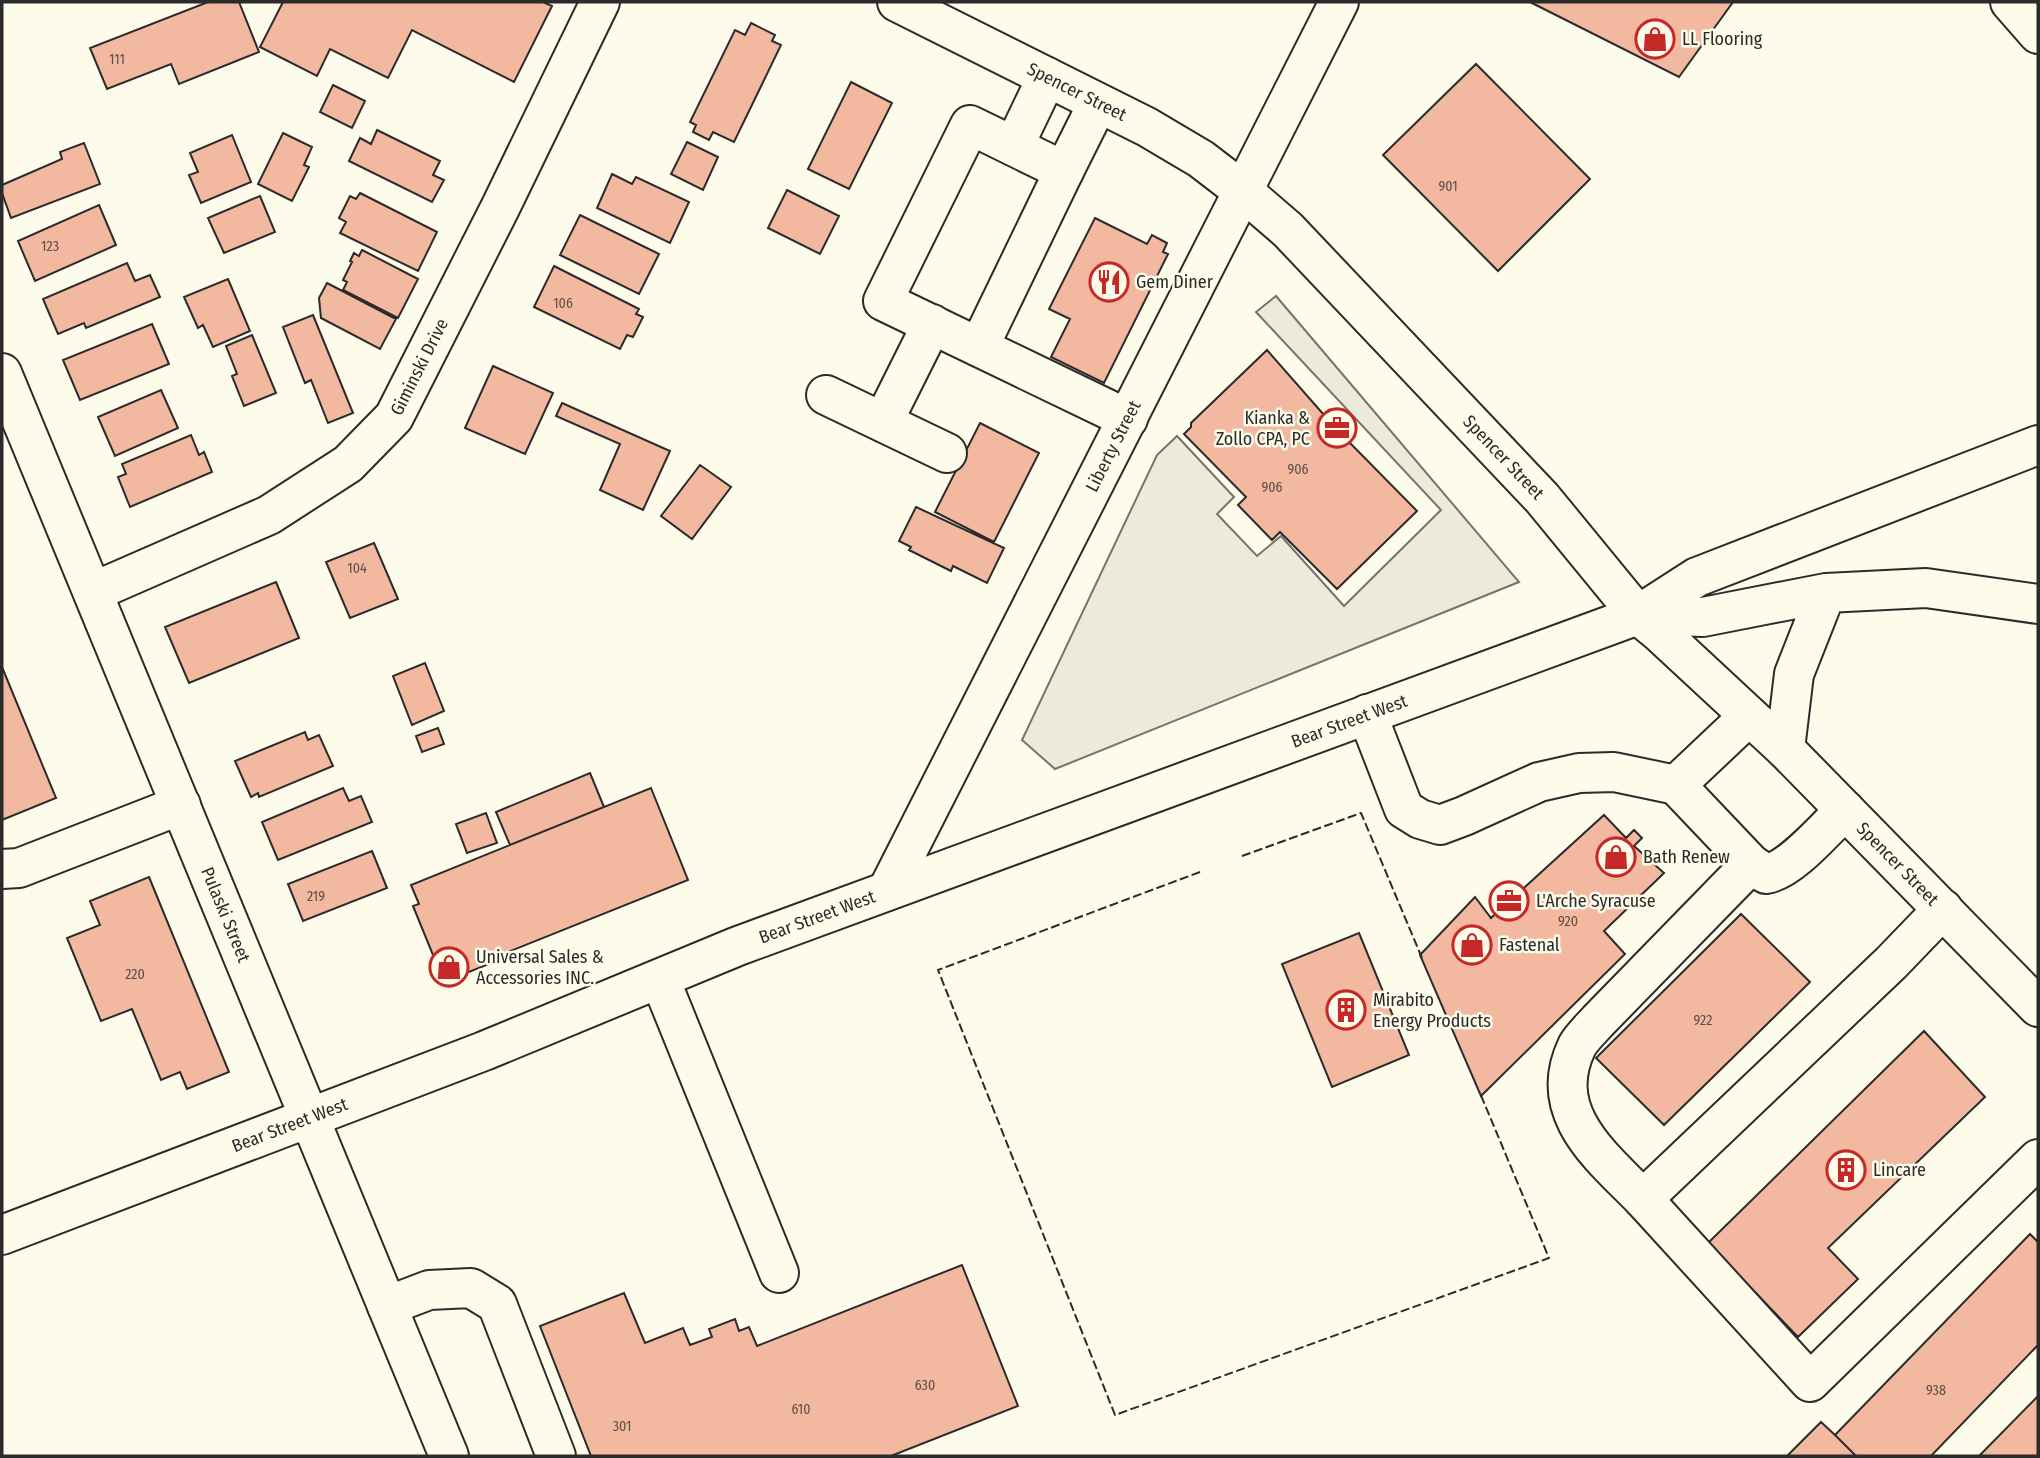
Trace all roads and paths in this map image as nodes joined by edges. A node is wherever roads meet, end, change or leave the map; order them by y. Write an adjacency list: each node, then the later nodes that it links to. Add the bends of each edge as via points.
1 (600, 2): 19 (main road, Giminski Drive, via 394,417 348,464 269,515)
2 (897, 2): 6 (main road, Spencer Street)
3 (1339, 2): 10 (main road, Liberty Street)
4 (2010, 2): 5 (main road)
5 (2038, 34)
6 (1047, 77): 7 (main road, Spencer Street); 8 (main road)
7 (1098, 103): 9 (main road); 10 (main road, Spencer Street, via 1201,159)
8 (1014, 146): 9 (main road); 11 (main road, via 970,125 883,300)
9 (1064, 171): 12 (main road)
10 (1244, 192): 15 (main road, Liberty Street); 22 (main road, Spencer Street, via 1287,230 1542,498)
11 (932, 324): 12 (main road); 16 (main road)
12 (979, 348): 15 (main road)
13 (2, 373): 19 (main road, Pulaski Street)
14 (826, 395): 16 (main road)
15 (1128, 419): 31 (main road, Liberty Street)
16 (883, 422): 18 (main road)
17 (2038, 445): 22 (main road, via 1697,577)
18 (947, 453)
19 (93, 592): 27 (main road, Pulaski Street)
20 (1826, 593): 21 (main road, via 1926,588); 22 (main road, via 1703,617); 25 (main road, via 1794,674)
21 (2038, 604)
22 (1637, 615): 23 (main road, Bear Street West); 24 (main road, Spencer Street)
23 (1367, 714): 26 (main road, via 1404,809 1440,825 1539,782 1579,773 1614,772); 31 (main road, Bear Street West)
24 (1749, 716): 25 (main road, Spencer Street); 26 (main road)
25 (1785, 749): 28 (main road, Spencer Street)
26 (1676, 785): 29 (main road)
27 (181, 805): 30 (main road, via 19,868); 35 (main road, Pulaski Street)
28 (1845, 810): 29 (main road, via 1776,872 1766,874); 32 (main road, Spencer Street)
29 (1751, 863): 37 (main road, via 1598,1021 1578,1044 1570,1068 1567,1091 1585,1139)
30 (2, 869)
31 (887, 891): 33 (main road, Bear Street West)
32 (1943, 909): 34 (main road, Spencer Street); 37 (main road)
33 (660, 979): 35 (main road, Bear Street West); 39 (main road)
34 (2038, 1007)
35 (310, 1117): 38 (main road, Bear Street West); 40 (main road, Pulaski Street)
36 (2038, 1159): 37 (main road, via 1810,1382)
37 (1643, 1199)
38 (2, 1235)
39 (779, 1273)
40 (387, 1306): 41 (main road, Pulaski Street); 42 (main road, via 429,1290 471,1288 497,1304)
41 (449, 1456)
42 (556, 1456)

